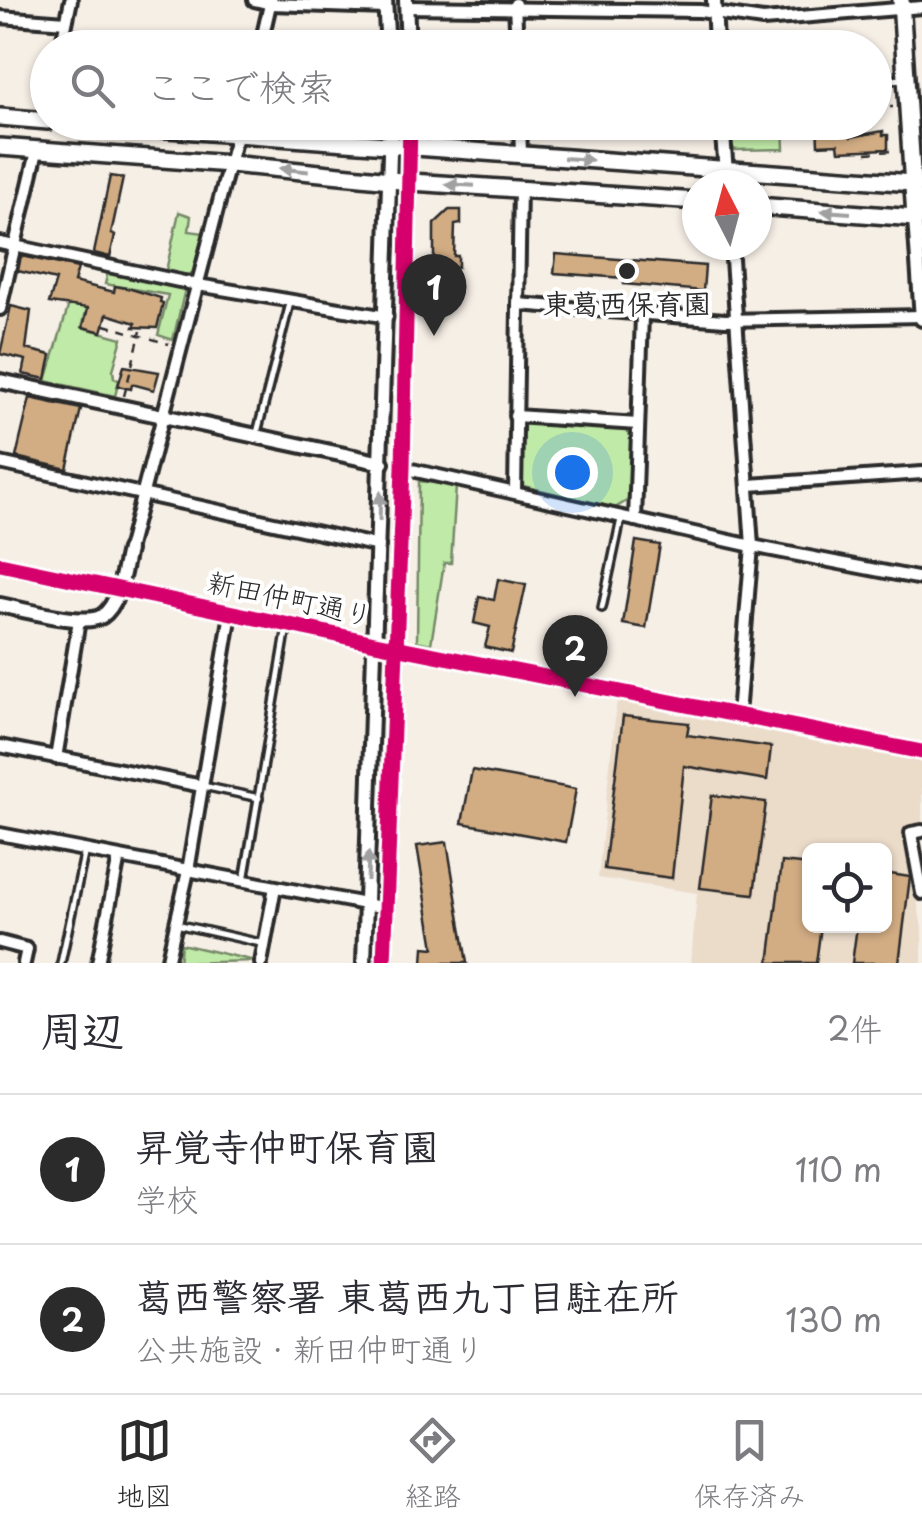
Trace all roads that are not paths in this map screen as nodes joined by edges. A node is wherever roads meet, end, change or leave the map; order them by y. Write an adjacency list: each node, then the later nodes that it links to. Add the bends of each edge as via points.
1 (72, 0): 11 (street)
2 (254, 0): 3 (street)
3 (271, 2): 6 (street); 13 (street)
4 (406, 3): 5 (street); 15 (street)
5 (515, 3): 9 (street); 16 (street)
6 (386, 4): 14 (street)
7 (902, 4): 8 (street); 9 (street, via 764,20); 17 (main road)
8 (922, 6)
9 (714, 7)
10 (0, 16): 11 (street)
11 (66, 22): 12 (street)
12 (64, 30)
13 (264, 30)
14 (387, 30)
15 (407, 30)
16 (516, 30)
17 (906, 79): 18 (lane); 38 (main road)
18 (892, 80)
19 (30, 116): 20 (main road)
20 (0, 117)
21 (236, 140): 32 (street)
22 (338, 140): 27 (main road)
23 (392, 140): 27 (street)
24 (411, 140): 28 (street)
25 (521, 140): 31 (street)
26 (723, 140): 33 (street)
27 (392, 146): 28 (main road); 36 (street)
28 (412, 147): 31 (main road); 37 (street)
29 (0, 148): 30 (main road)
30 (37, 151): 32 (main road); 44 (street)
31 (522, 154): 34 (main road, one-way to 34)
32 (230, 164): 36 (main road, one-way to 32); 46 (street)
33 (725, 170)
34 (682, 173)
35 (772, 179): 38 (main road)
36 (391, 180): 37 (main road); 51 (street)
37 (411, 182): 39 (main road, one-way to 37); 61 (street)
38 (913, 182): 42 (main road)
39 (520, 188): 40 (main road); 48 (street)
40 (682, 200)
41 (772, 207): 42 (main road, one-way to 41)
42 (915, 218): 52 (street)
43 (0, 243): 44 (street)
44 (16, 244): 46 (street); 49 (street)
45 (731, 260): 53 (street)
46 (198, 285): 47 (street); 55 (street)
47 (290, 300): 51 (street); 58 (lane)
48 (518, 304): 50 (street); 56 (street)
49 (0, 308)
50 (642, 315): 53 (street); 57 (street)
51 (387, 317): 60 (street)
52 (922, 318): 53 (street)
53 (736, 320): 63 (street)
54 (0, 381): 55 (street)
55 (164, 416): 58 (street); 65 (street)
56 (515, 416): 57 (street); 64 (street)
57 (638, 424): 67 (street)
58 (256, 436): 60 (street)
59 (0, 463): 65 (street)
60 (382, 463): 68 (street, one-way to 60)
61 (403, 468): 64 (street); 81 (street)
62 (922, 474): 63 (street)
63 (749, 485): 69 (street)
64 (515, 491): 66 (street)
65 (143, 494): 68 (street); 70 (street)
66 (622, 517): 67 (street); 75 (lane)
67 (636, 520): 69 (street)
68 (379, 546): 80 (street)
69 (752, 546): 72 (street); 83 (street)
70 (128, 550): 73 (street)
71 (0, 564): 73 (street, 新田仲町通り)
72 (922, 579)
73 (118, 588): 76 (street, 新田仲町通り); 77 (street, via 100,618)
74 (0, 606): 77 (street)
75 (602, 608)
76 (231, 613): 78 (street, 新田仲町通り); 87 (street)
77 (80, 620): 86 (street)
78 (288, 625): 80 (street, 新田仲町通り); 88 (lane)
79 (594, 638): 82 (lane)
80 (375, 643): 81 (street, 新田仲町通り); 97 (street, one-way to 80)
81 (396, 647): 82 (street, 新田仲町通り); 98 (street)
82 (584, 683): 83 (street, 新田仲町通り)
83 (738, 715): 85 (street, 新田仲町通り)
84 (0, 746): 86 (street)
85 (922, 752)
86 (56, 758): 87 (street)
87 (202, 786): 88 (lane); 93 (street)
88 (258, 798): 94 (lane)
89 (922, 831): 96 (street, via 911,833)
90 (0, 834): 91 (street)
91 (85, 850): 92 (street); 103 (lane)
92 (119, 856): 93 (street); 104 (street)
93 (188, 870): 94 (street); 99 (street)
94 (244, 881): 95 (street)
95 (275, 888): 97 (street); 101 (street)
96 (922, 893)
97 (367, 904): 98 (street); 107 (street)
98 (386, 908): 108 (street)
99 (176, 924): 101 (lane); 105 (street)
100 (0, 942): 102 (street, via 27,949)
101 (264, 944): 106 (street)
102 (24, 963)
103 (61, 963)
104 (98, 963)
105 (168, 963)
106 (260, 963)
107 (364, 963)
108 (384, 963)

